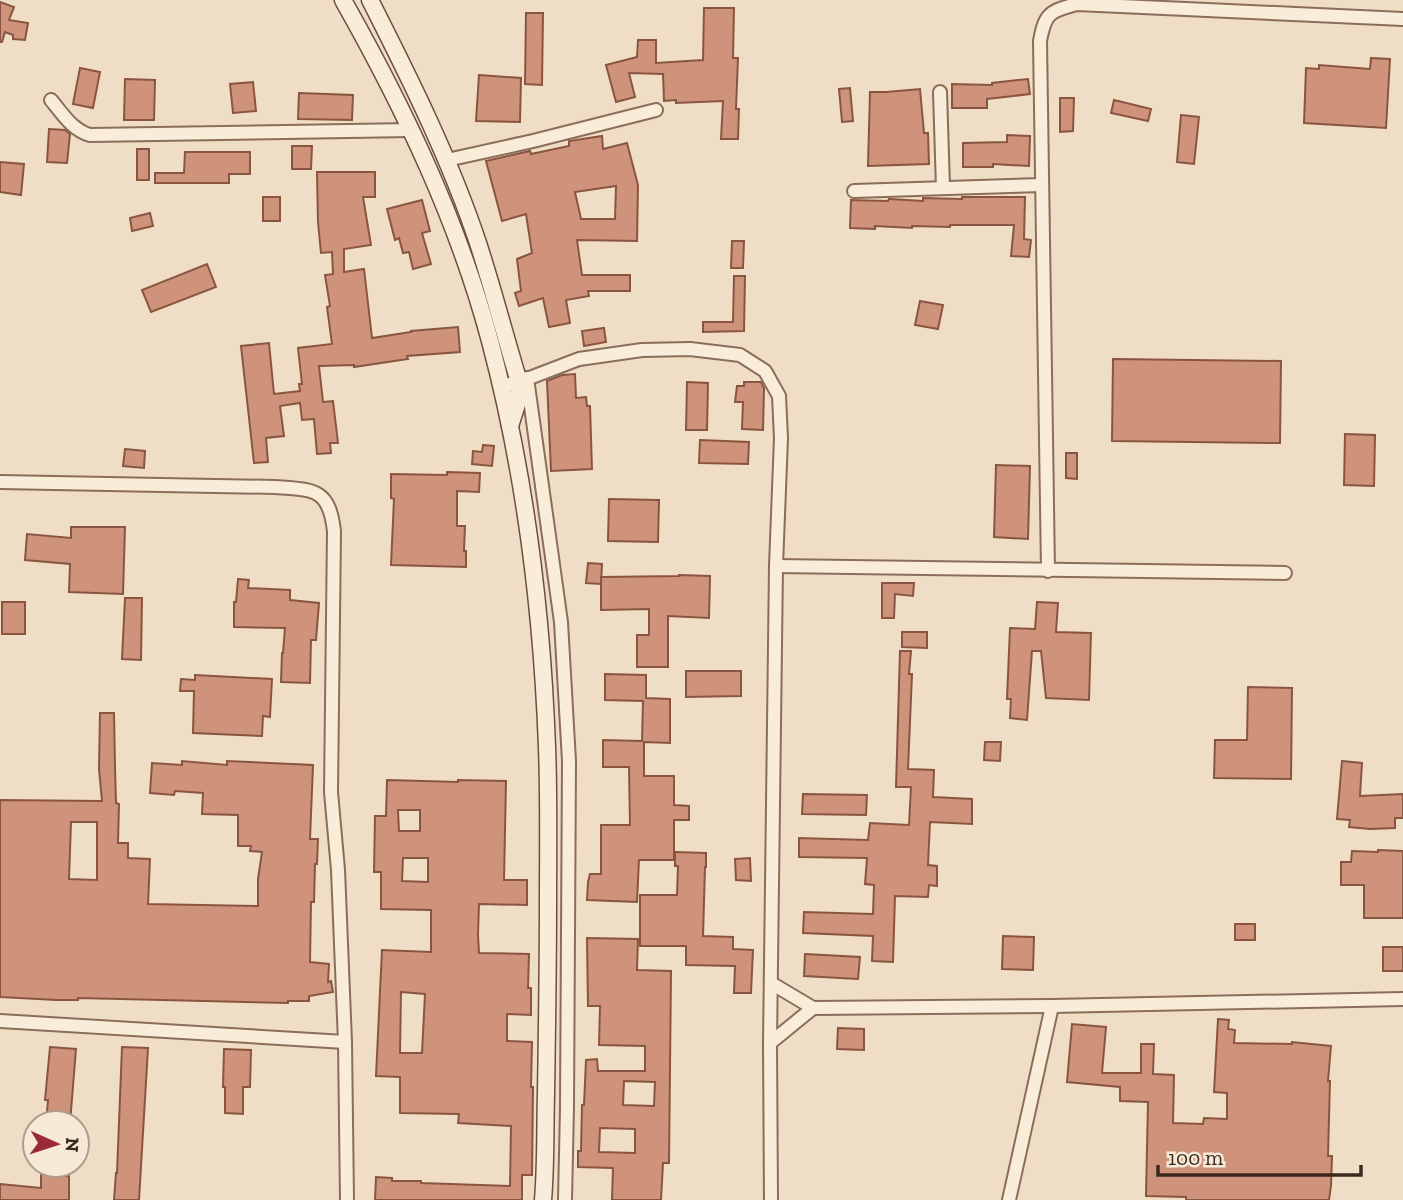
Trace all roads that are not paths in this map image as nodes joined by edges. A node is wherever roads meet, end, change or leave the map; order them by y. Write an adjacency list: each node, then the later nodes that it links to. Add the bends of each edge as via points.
1 (343, 0): 7 (main road)
2 (370, 0): 8 (main road)
3 (1403, 19): 9 (street, via 1077,5 1056,10 1044,22 1040,41)
4 (940, 92): 10 (street)
5 (51, 100): 7 (street, via 72,125 90,135)
6 (656, 110): 8 (street)
7 (411, 130): 13 (main road, via 465,261)
8 (447, 160): 12 (main road)
9 (1042, 186): 10 (street); 17 (street)
10 (943, 188): 11 (street)
11 (854, 191)
12 (523, 380): 13 (street); 14 (main road); 16 (street, via 579,359 642,350 740,355 765,370 779,396); 27 (street, via 561,622 569,761)
13 (500, 386): 14 (main road)
14 (510, 426): 26 (main road, via 532,557 547,747)
15 (0, 482): 24 (street, via 275,486 323,496 332,512 334,531 331,792)
16 (776, 566): 17 (street); 19 (street)
17 (1048, 571): 18 (street)
18 (1285, 573)
19 (771, 983): 22 (street); 25 (street)
20 (1403, 999): 21 (street)
21 (1052, 1006): 22 (street); 32 (street)
22 (813, 1007): 25 (street)
23 (0, 1021): 24 (street)
24 (345, 1042): 28 (street)
25 (770, 1043): 31 (street)
26 (546, 1107): 27 (street); 29 (main road)
27 (567, 1107): 30 (street)
28 (347, 1200)
29 (544, 1200)
30 (565, 1200)
31 (771, 1200)
32 (1009, 1200)

